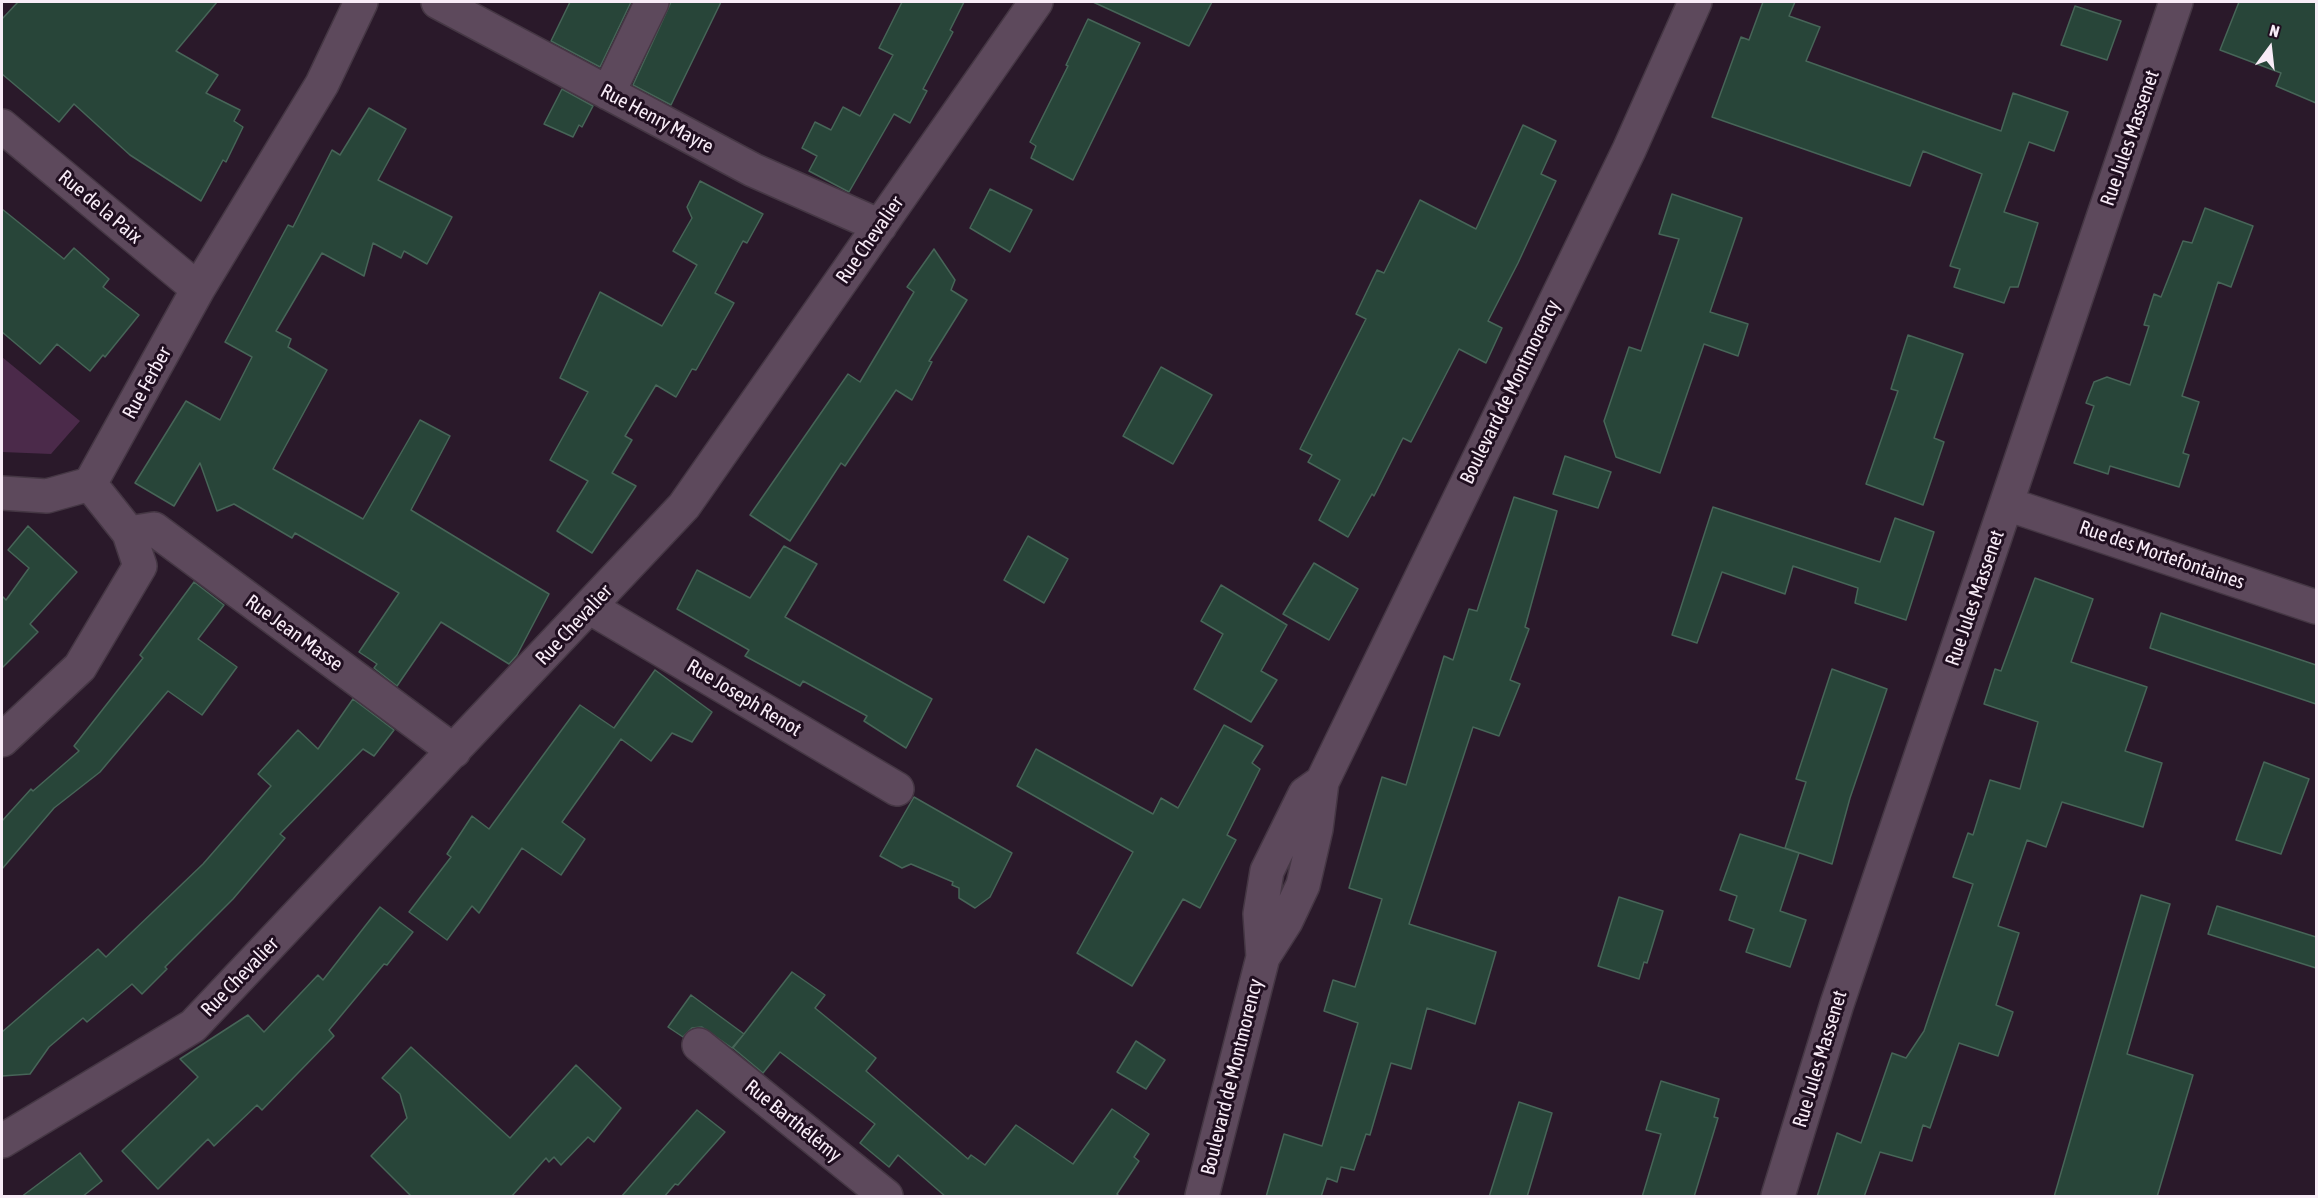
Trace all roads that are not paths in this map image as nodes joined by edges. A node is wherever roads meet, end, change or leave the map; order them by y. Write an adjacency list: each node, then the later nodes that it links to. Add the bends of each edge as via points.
1 (361, 2): 10 (street, Rue Ferber, via 322,84)
2 (438, 2): 7 (street, Rue Henry Mayre)
3 (652, 2): 7 (street)
4 (1036, 2): 9 (street, Rue Chevalier)
5 (1695, 2): 23 (street, Boulevard de Montmorency, via 1642,154 1322,782 1305,794 1267,871 1260,914 1263,957)
6 (2176, 2): 13 (street, Rue Jules Massenet)
7 (608, 93): 9 (street, Rue Henry Mayre, via 753,170)
8 (2, 126): 10 (street, Rue de la Paix)
9 (880, 225): 16 (street, Rue Chevalier, via 684,506)
10 (198, 289): 11 (street, Rue Ferber)
11 (90, 484): 12 (street, via 47,496); 14 (street)
12 (2, 494)
13 (2007, 504): 15 (street, Rue des Mortefontaines); 24 (street, Rue Jules Massenet, via 1837,1005)
14 (129, 533): 17 (street, via 140,566 80,667); 18 (street, Rue Jean Masse, via 154,529)
15 (2316, 607)
16 (591, 608): 18 (street, Rue Chevalier); 19 (street, Rue Joseph Renot)
17 (2, 740)
18 (454, 751): 21 (street, Rue Chevalier, via 193,1026)
19 (897, 789)
20 (699, 1045): 22 (street, Rue Barthélémy)
21 (2, 1141)
22 (886, 1197)
23 (1202, 1197)
24 (1778, 1197)

